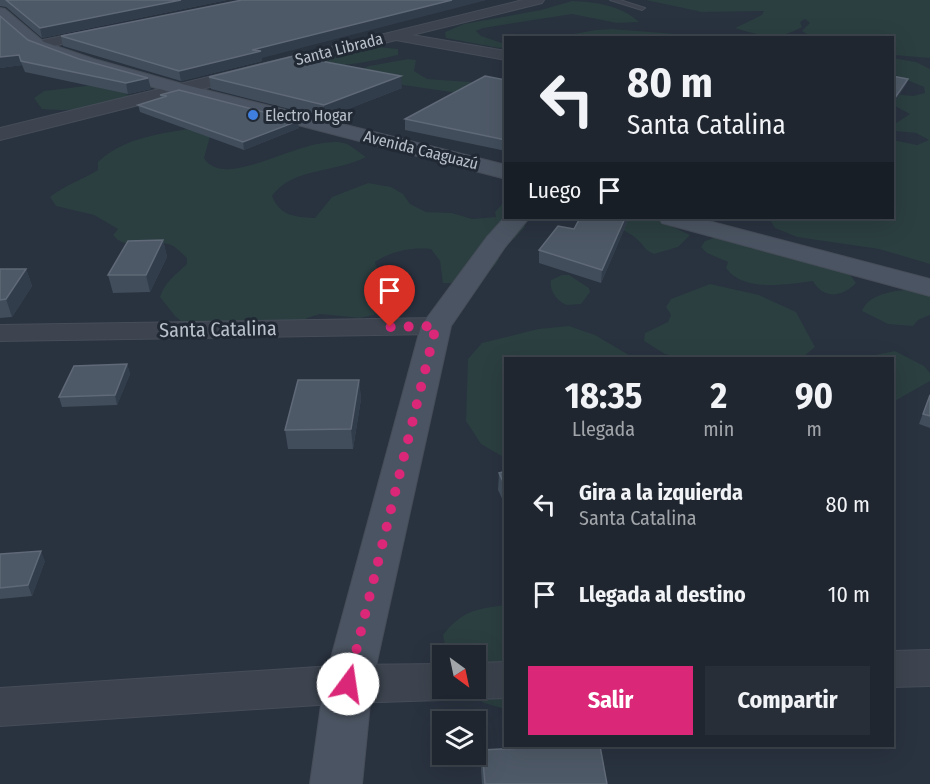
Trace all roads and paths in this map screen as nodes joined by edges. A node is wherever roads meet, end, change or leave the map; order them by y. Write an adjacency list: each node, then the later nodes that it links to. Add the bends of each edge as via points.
1 (538, 0): 6 (street, Santa Librada)
2 (613, 0): 3 (lane)
3 (642, 8)
4 (4, 20): 7 (street, Avenida Caaguazú)
5 (118, 28): 7 (street)
6 (391, 36): 8 (street); 9 (street, Santa Librada)
7 (38, 45): 9 (street, Avenida Caaguazú)
8 (504, 56)
9 (180, 89): 10 (street, Santa Librada); 11 (street, Avenida Caaguazú)
10 (0, 134)
11 (504, 171)
12 (516, 219): 15 (street)
13 (675, 219): 14 (street)
14 (930, 288)
15 (436, 326): 16 (street, Santa Catalina); 22 (street)
16 (0, 333)
17 (930, 668): 18 (street)
18 (894, 669)
19 (504, 680): 20 (street)
20 (486, 681)
21 (432, 682): 22 (street)
22 (348, 684): 23 (street); 24 (street)
23 (0, 707)
24 (336, 784)

